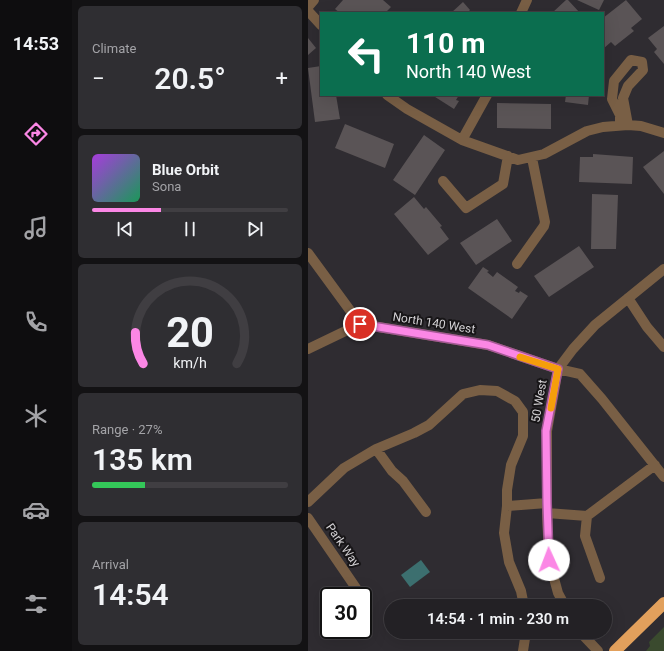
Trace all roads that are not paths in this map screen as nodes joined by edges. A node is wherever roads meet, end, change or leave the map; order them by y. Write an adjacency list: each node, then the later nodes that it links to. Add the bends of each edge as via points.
1 (314, 0): 3 (street)
2 (527, 0): 5 (street)
3 (308, 7)
4 (308, 10): 6 (street)
5 (521, 12)
6 (320, 24)
7 (389, 96): 11 (street)
8 (486, 96): 11 (street)
9 (624, 125): 9 (street, via 623,98 628,86 643,70 642,62 631,60 614,81 612,99); 10 (street, via 641,126); 13 (street, via 588,131)
10 (664, 134)
11 (462, 140): 12 (street)
12 (508, 156): 13 (street, via 518,160); 14 (street, via 503,184 466,208)
13 (532, 158): 16 (street, via 545,222)
14 (443, 181)
15 (308, 253): 19 (street)
16 (517, 264)
17 (664, 269): 18 (street, 50 West)
18 (628, 298): 20 (street); 22 (street, 50 West, via 595,325)
19 (360, 324): 21 (street); 22 (street, North 140 West, via 488,345)
20 (664, 347)
21 (308, 349)
22 (558, 369): 24 (street, North 140 West, via 580,374); 28 (street, 50 West, via 546,431)
23 (376, 449): 26 (street, via 344,468); 27 (street, via 429,425 463,394 480,390 497,391 515,401 523,412 523,436 511,465); 29 (street)
24 (655, 466): 25 (street, North 140 West); 30 (street)
25 (664, 477)
26 (308, 502)
27 (507, 506): 28 (street); 34 (street, via 504,533 509,562)
28 (547, 508): 30 (street); 35 (street, 50 West, via 549,560)
29 (426, 512)
30 (587, 516): 32 (street, via 585,536)
31 (308, 518): 33 (street, Park Way)
32 (600, 578)
33 (355, 587)
34 (523, 599)
35 (561, 599)
36 (664, 603): 41 (highway)
37 (525, 639): 39 (street)
38 (587, 639): 40 (street)
39 (523, 651)
40 (598, 651)
41 (615, 651)

